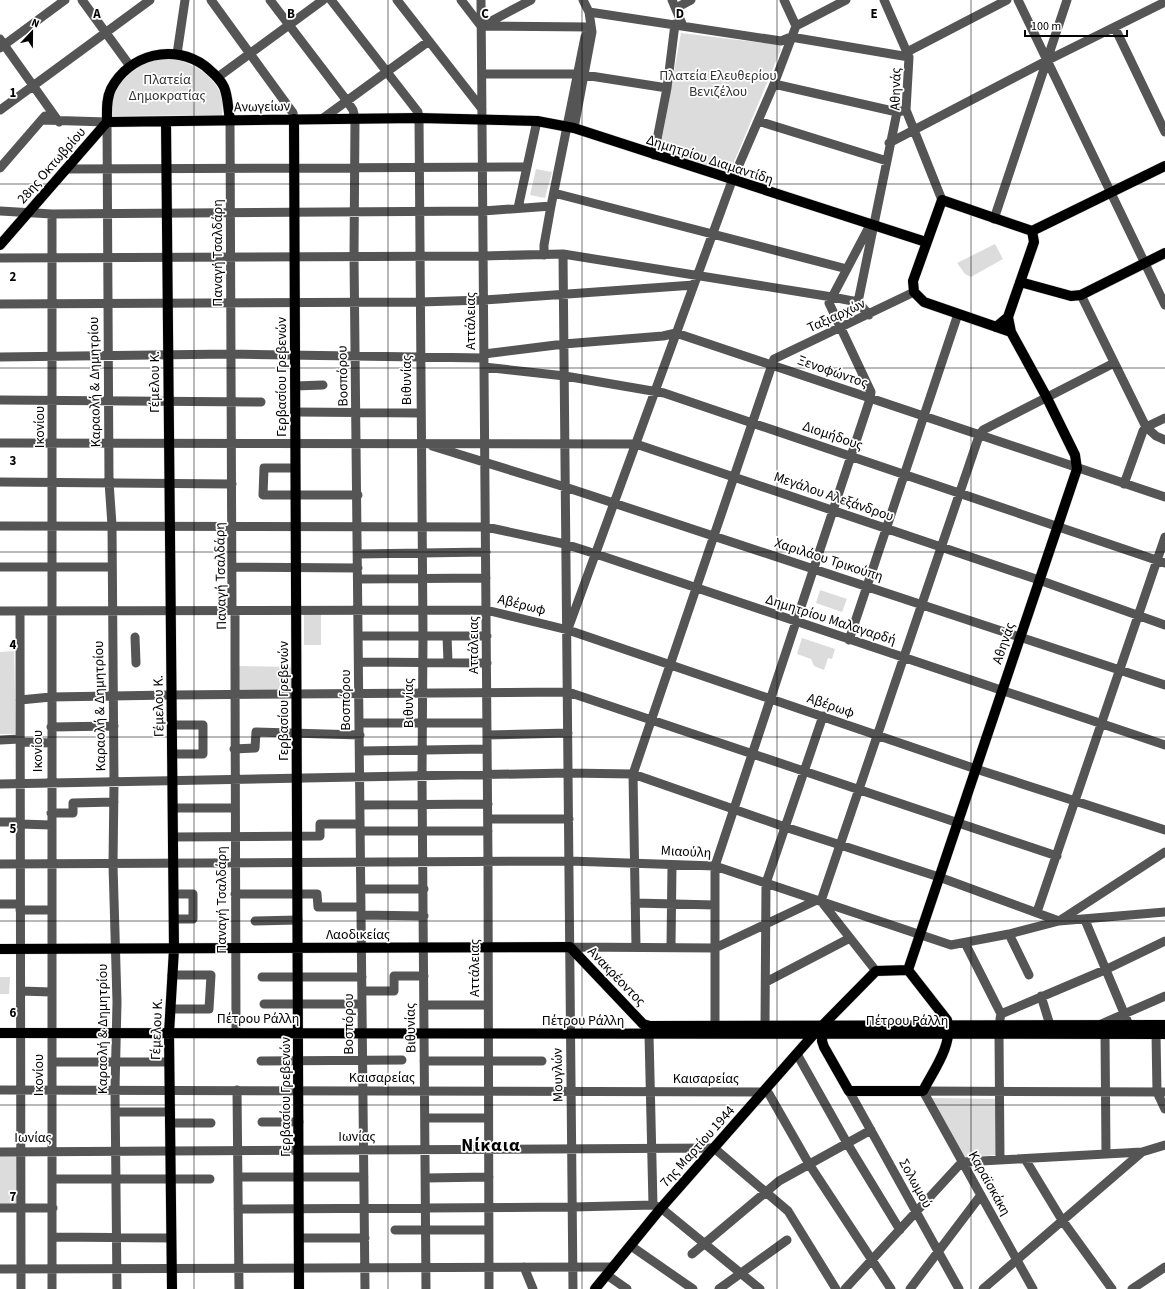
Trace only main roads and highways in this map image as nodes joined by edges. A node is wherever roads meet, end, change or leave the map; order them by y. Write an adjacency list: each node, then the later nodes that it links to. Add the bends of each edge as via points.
1 (293, 116): 2 (main road, Ανωγείων); 3 (main road, Ανωγείων, via 322,119 354,114); 16 (main road, Γερβασίου Γρεβενών)
2 (230, 120): 4 (main road, via 224,86 218,77 198,61 177,54 154,54 130,66 111,89 107,103); 5 (main road, Ανωγείων)
3 (482, 121): 8 (main road, Δημητρίου Διαμαντίδη, via 537,121 571,128)
4 (107, 122): 5 (main road, Ανωγείων); 9 (main road, 28ης Οκτωβρίου, via 33,212)
5 (166, 122): 18 (main road, Γέμελου Κ.)
6 (1165, 166): 7 (main road)
7 (1032, 231): 8 (main road, via 942,200); 11 (main road, via 1034,242)
8 (926, 242): 13 (main road, via 913,281 914,292 924,302)
9 (0, 245)
10 (1165, 253): 11 (main road, via 1081,295 1071,296)
11 (1020, 282): 12 (main road)
12 (1008, 317): 13 (main road); 14 (main road)
13 (996, 326): 14 (main road)
14 (1011, 332): 19 (main road, Αθηνάς, via 1075,455 1077,469)
15 (570, 947): 16 (main road, Λαοδικείας); 20 (main road, Ανακρέοντος)
16 (298, 948): 18 (main road, Λαοδικείας); 26 (main road, Γερβασίου Γρεβενών)
17 (0, 949): 18 (main road, Λαοδικείας)
18 (174, 949): 25 (main road, Γέμελου Κ.)
19 (908, 970): 23 (main road, via 947,1020); 24 (main road, 7ης Μαρτίου 1944, via 876,971)
20 (643, 1024): 24 (main road, Πέτρου Ράλλη, via 765,1026)
21 (1165, 1024): 22 (main road, Πέτρου Ράλλη, via 1050,1025)
22 (999, 1029): 23 (main road, Πέτρου Ράλλη); 29 (main road, Πέτρου Ράλλη)
23 (949, 1030): 24 (main road, Πέτρου Ράλλη); 24 (main road, via 947,1042 923,1092 850,1091 824,1047)
24 (820, 1031): 28 (main road, Πέτρου Ράλλη); 30 (main road, 7ης Μαρτίου 1944)
25 (169, 1032): 26 (main road, Πέτρου Ράλλη); 27 (main road, Πέτρου Ράλλη); 31 (main road, Γέμελου Κ.)
26 (299, 1032): 28 (main road, Πέτρου Ράλλη); 32 (main road, Γερβασίου Γρεβενών)
27 (0, 1034)
28 (787, 1034): 30 (main road, via 798,1043)
29 (1160, 1034)
30 (798, 1053): 33 (main road, 7ης Μαρτίου 1944, via 714,1148 657,1206 631,1246)
31 (172, 1289)
32 (299, 1289)
33 (595, 1289)

